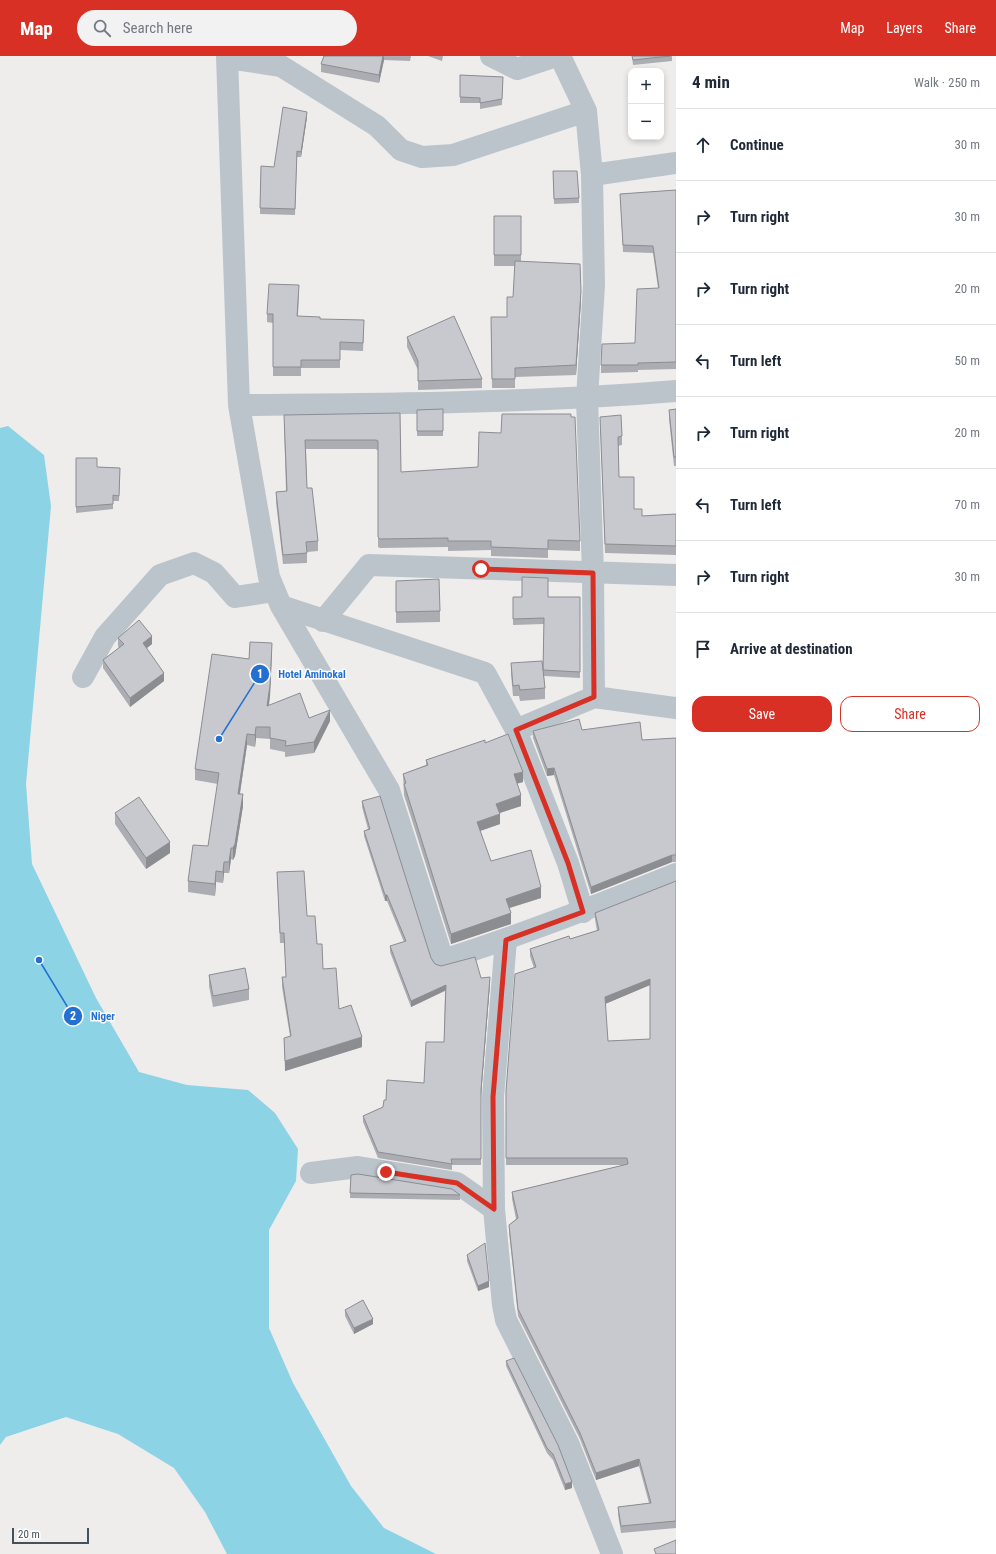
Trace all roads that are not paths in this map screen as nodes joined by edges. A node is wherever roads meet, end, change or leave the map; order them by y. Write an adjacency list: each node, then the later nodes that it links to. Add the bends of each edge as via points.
1 (491, 56): 2 (street, via 517,69)
2 (556, 56)
3 (560, 56): 6 (street)
4 (228, 57): 5 (street); 11 (street)
5 (282, 61): 6 (street, via 377,126 400,150 422,157 453,155)
6 (586, 111): 8 (street)
7 (676, 163): 8 (street)
8 (592, 175): 10 (street, via 594,285)
9 (676, 392): 10 (street)
10 (587, 398): 11 (street); 12 (street)
11 (240, 405): 14 (street, via 269,578)
12 (593, 573): 13 (street); 15 (street, via 369,565); 17 (street)
13 (676, 575)
14 (278, 598): 15 (street); 16 (street, via 235,597 214,573 194,563 160,575 105,637); 22 (street, via 388,790 443,960)
15 (323, 620): 19 (street, via 485,673)
16 (83, 677)
17 (594, 697): 18 (street); 19 (street)
18 (676, 708)
19 (516, 730): 21 (street, via 568,863)
20 (676, 874): 21 (street)
21 (583, 912): 22 (street)
22 (506, 940): 24 (street, via 493,1097)
23 (311, 1173): 24 (street, via 358,1167 457,1183)
24 (494, 1209): 25 (street, via 506,1320 570,1445)
25 (612, 1554)

